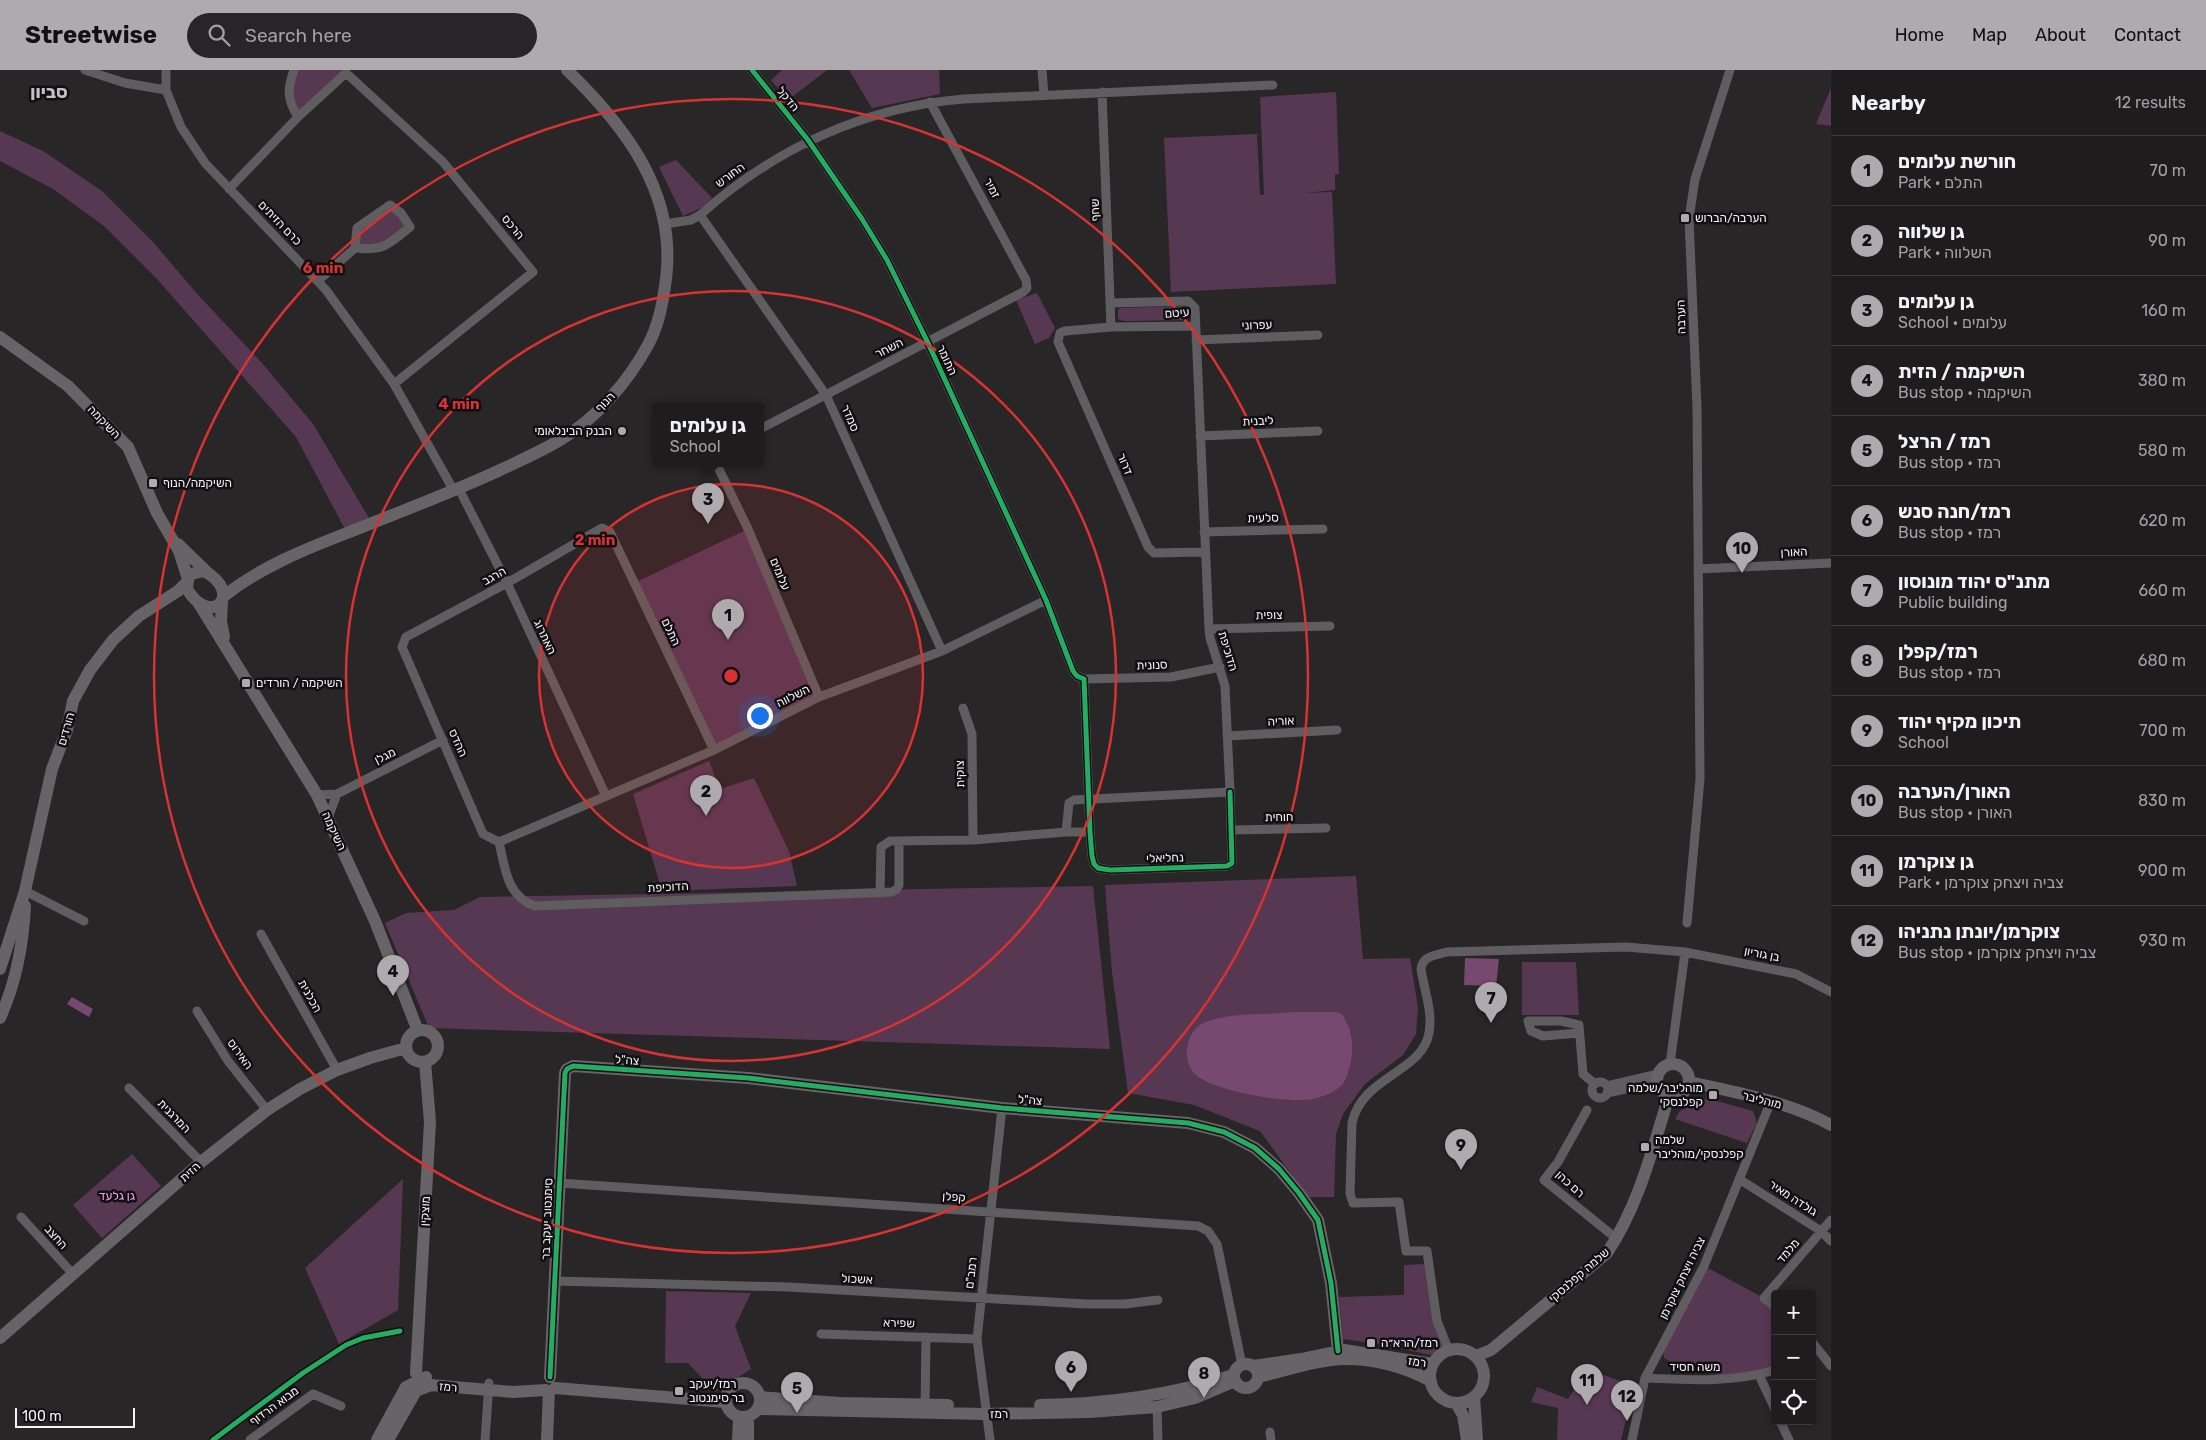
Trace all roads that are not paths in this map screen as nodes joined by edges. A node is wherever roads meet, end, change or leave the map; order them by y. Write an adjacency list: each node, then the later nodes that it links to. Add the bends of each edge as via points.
1 (85, 70): 10 (street, via 124,83)
2 (166, 70): 10 (street, כרם הזיתים)
3 (294, 70): 14 (street, via 289,83 290,105)
4 (567, 70): 18 (street, הנוף, via 611,115 633,145 655,186)
5 (752, 70): 15 (street, הדקל)
6 (1042, 70): 12 (street)
7 (1730, 70): 43 (street, הערבה, via 1695,179 1689,219)
8 (344, 72): 14 (street, הרכס); 30 (street, הרכס, via 444,162 533,272)
9 (1273, 85): 11 (street, החורש)
10 (166, 90): 16 (street, כרם הזיתים, via 181,127 205,163)
11 (1102, 92): 12 (street, החורש); 22 (street, שחף)
12 (1044, 95): 13 (street, החורש)
13 (930, 102): 15 (street, החורש, via 866,117); 21 (street, זמיר, via 1015,258)
14 (298, 117): 16 (street, הרכס)
15 (808, 140): 17 (street, החורש, via 758,170); 29 (street, התומר, via 887,260)
16 (229, 189): 20 (street, כרם הזיתים)
17 (700, 215): 18 (street, החורש, via 691,220); 31 (street, סמדר)
18 (665, 224): 36 (street, הנוף, via 667,274 659,318 648,344 617,389 562,439)
19 (355, 248): 19 (street, via 374,250 390,243 410,227 401,213 390,205 357,228); 20 (street)
20 (319, 280): 30 (street, כרם הזיתים)
21 (1027, 288): 29 (street, השחר)
22 (1111, 303): 23 (street, עיטם, via 1188,301 1195,308); 24 (street, שחף)
23 (1196, 326): 24 (street, עיטם); 28 (street, הדוכיפת)
24 (1111, 327): 27 (street, עיטם, via 1065,331)
25 (1318, 335): 28 (street, עפרוני)
26 (0, 336): 40 (street, השיקמה, via 68,386 128,447 156,513)
27 (1059, 336): 41 (street, דרור, via 1060,346 1148,547 1154,553)
28 (1196, 340): 34 (street, הדוכיפת)
29 (928, 343): 31 (street, השחר); 50 (street, התומר)
30 (394, 384): 36 (street, כרם הזיתים)
31 (826, 394): 32 (street, השחר); 55 (street, סמדר)
32 (764, 427)
33 (1318, 431): 34 (street, ליבנית)
34 (1200, 436): 39 (street, הדוכיפת)
35 (718, 467): 58 (street, עלומים, via 748,529)
36 (456, 490): 46 (street, האתרוג); 47 (street, הנוף, via 288,556 239,585 227,587)
37 (602, 528): 46 (street, הרגב); 63 (street, התלם, via 610,532)
38 (1323, 529): 39 (street, סלעית)
39 (1204, 532): 41 (street, הדוכיפת)
40 (171, 538): 44 (street); 45 (street, via 183,560)
41 (1204, 552): 52 (street, הדוכיפת)
42 (1831, 563): 43 (street, האורן)
43 (1698, 569): 81 (street, הערבה, via 1700,779)
44 (208, 573): 45 (street, via 195,572); 47 (street)
45 (188, 580): 48 (street, הורדים); 49 (street, via 187,588)
46 (507, 584): 54 (street, הרגב, via 406,637); 67 (street, האתרוג)
47 (222, 594): 49 (street, via 219,606 210,608); 53 (street, via 221,621)
48 (165, 599): 49 (street, הורדים, via 183,596); 78 (street, הורדים, via 139,616 113,640 90,670 73,701 67,730 52,769)
49 (196, 600): 53 (street, השיקמה)
50 (1046, 600): 55 (street, השלווה); 57 (street, התומר, via 1073,670)
51 (1330, 626): 52 (street, צופית)
52 (1209, 629): 56 (street, הדוכיפת)
53 (225, 645): 66 (street, השיקמה)
54 (402, 646): 62 (street, ההדס)
55 (942, 651): 58 (street, השלווה)
56 (1220, 667): 57 (street, סנונית, via 1171,677); 61 (street, הדוכיפת, via 1225,686)
57 (1084, 679): 68 (street)
58 (819, 697): 63 (street, השלווה)
59 (964, 708): 74 (street, צוקית, via 972,734)
60 (1337, 730): 61 (street, אוריה)
61 (1227, 736): 64 (street, הדוכיפת)
62 (443, 740): 65 (street, מגלן); 76 (street, ההדס, via 483,834)
63 (714, 750): 67 (street, השלווה)
64 (1230, 792): 68 (street); 71 (street, הדוכיפת)
65 (337, 794): 66 (street, מגלן); 69 (street)
66 (317, 795): 69 (street, השיקמה)
67 (606, 796): 76 (street, השלווה)
68 (1089, 800): 72 (street, via 1069,803); 73 (street)
69 (328, 818): 89 (street, השיקמה, via 375,921)
70 (1326, 828): 71 (street, חוחית)
71 (1232, 830): 77 (street, הדוכיפת)
72 (1066, 832): 73 (street); 74 (street)
73 (1090, 832): 77 (street, נחליאלי, via 1092,856 1098,868 1227,866)
74 (974, 840): 75 (street)
75 (899, 841): 79 (street, via 890,841 881,847); 79 (street, הדוכיפת, via 899,885 892,892)
76 (498, 842): 79 (street, הדוכיפת, via 516,895 524,903 535,906)
77 (1232, 863)
78 (25, 891): 80 (street); 84 (street, הורדים); 87 (street, הורדים, via 24,928 12,992)
79 (880, 893)
80 (84, 921)
81 (1687, 923)
82 (262, 934): 94 (street, הכלנית)
83 (1685, 952): 85 (street, בן גוריון, via 1796,974); 92 (street); 125 (street, בן גוריון, via 1626,947 1447,952 1431,956 1421,963 1430,1014 1427,1042 1418,1057 1377,1085 1354,1112 1350,1181 1353,1203 1399,1202 1406,1251 1427,1250 1437,1321)
84 (0, 969)
85 (1831, 992)
86 (197, 1011): 103 (street, האירוס, via 228,1061)
87 (0, 1018)
88 (1579, 1029): 88 (street, via 1561,1021 1528,1021 1531,1031 1543,1036); 97 (street, via 1583,1074)
89 (418, 1031): 90 (street, via 410,1035); 91 (street, via 430,1032 438,1042 434,1057)
90 (406, 1048): 91 (street, via 412,1059); 94 (street, הזית)
91 (425, 1062): 127 (street, מוצקין, via 430,1122)
92 (1670, 1064): 95 (street, via 1661,1070); 96 (street, via 1685,1068)
93 (573, 1066): 102 (street, צה"ל, via 748,1078); 108 (street, סימנטוב יעקב בר, via 565,1073)
94 (337, 1070): 103 (street, הזית)
95 (1658, 1078): 99 (street); 100 (street, via 1661,1090)
96 (1690, 1082): 100 (street, via 1680,1095); 101 (street, מוהליבר)
97 (1595, 1084): 99 (street, via 1600,1082); 99 (street, via 1592,1088 1594,1095 1601,1097)
98 (129, 1088): 106 (street, המרגנית)
99 (1607, 1090)
100 (1669, 1096): 113 (street, שלמה קפלנסקי, via 1640,1188)
101 (1771, 1101): 105 (street, מוהליבר, via 1810,1113); 107 (street, צביה ויצחק צוקרמן)
102 (1002, 1108): 109 (street, רמב"ם); 124 (street, צה"ל, via 1188,1124 1224,1132 1255,1148 1279,1169 1318,1220 1331,1282)
103 (267, 1110): 106 (street, הזית)
104 (1587, 1110): 113 (street, רם כהן, via 1558,1162 1544,1180)
105 (1831, 1125)
106 (201, 1162): 115 (street, הזית)
107 (1739, 1178): 112 (street, גולדה מאיר); 134 (street, צביה ויצחק צוקרמן, via 1704,1266)
108 (559, 1183): 109 (street, קפלן); 116 (street, סימנטוב יעקב בר)
109 (990, 1212): 117 (street, רמב"ם); 132 (street, קפלן, via 1198,1226 1208,1231 1217,1244)
110 (21, 1217): 115 (street, החצב)
111 (1831, 1220): 112 (street, מלמד)
112 (1821, 1232): 114 (street, גולדה מאיר); 119 (street, מלמד, via 1764,1298)
113 (1617, 1239): 128 (street, שלמה קפלנסקי, via 1607,1253)
114 (1831, 1241)
115 (73, 1274): 122 (street, הזית)
116 (555, 1281): 117 (street, אשכול, via 788,1287); 138 (street, סימנטוב יעקב בר)
117 (980, 1299): 118 (street, אשכול, via 1086,1304); 123 (street, רמב"ם)
118 (1158, 1300)
119 (1771, 1304)
120 (820, 1334): 121 (street, שפירא)
121 (926, 1337): 123 (street, שפירא); 145 (street)
122 (0, 1338)
123 (977, 1340): 147 (street, רמב"ם)
124 (1338, 1350): 129 (street, רמז); 132 (street, רמז)
125 (1449, 1350): 128 (street, via 1465,1350); 129 (street)
126 (1816, 1353): 130 (street)
127 (416, 1360): 135 (street, רמז)
128 (1479, 1361): 139 (street, via 1484,1380)
129 (1433, 1364): 136 (street)
130 (1831, 1366)
131 (1771, 1371): 133 (street, משה חסיד)
132 (1245, 1373): 136 (street, רמז, via 1344,1359 1408,1369); 144 (street, רמז, via 1196,1398); 147 (street, רמז, via 1152,1396)
133 (1759, 1375): 134 (street, משה חסיד, via 1711,1382); 140 (street)
134 (1645, 1378): 160 (street, צביה ויצחק צוקרמן)
135 (426, 1381): 137 (street, רמז); 150 (street, via 406,1387); 151 (street, via 416,1391)
136 (1431, 1381): 142 (street, via 1441,1398)
137 (488, 1386): 138 (street, רמז); 152 (street)
138 (548, 1386): 141 (street, רמז); 153 (street, סימנטוב יעקב בר)
139 (1474, 1397): 142 (street); 159 (street)
140 (1771, 1400)
141 (726, 1402): 146 (street, via 730,1412); 146 (street, via 731,1387 741,1383 752,1385)
142 (1456, 1402): 158 (street, via 1463,1415)
143 (341, 1406): 149 (street, מבוא הרדוף, via 312,1394)
144 (1157, 1407): 147 (street, רמז, via 1089,1412); 157 (street)
145 (926, 1409): 146 (street, רמז); 147 (street, רמז)
146 (752, 1410): 154 (street); 155 (street)
147 (985, 1410): 156 (street, רמב"ם)
148 (1782, 1425): 161 (street)
149 (250, 1440)
150 (377, 1440)
151 (388, 1440)
152 (485, 1440)
153 (547, 1440)
154 (738, 1440)
155 (748, 1440)
156 (990, 1440)
157 (1158, 1440)
158 (1467, 1440)
159 (1477, 1440)
160 (1632, 1440)
161 (1789, 1440)

